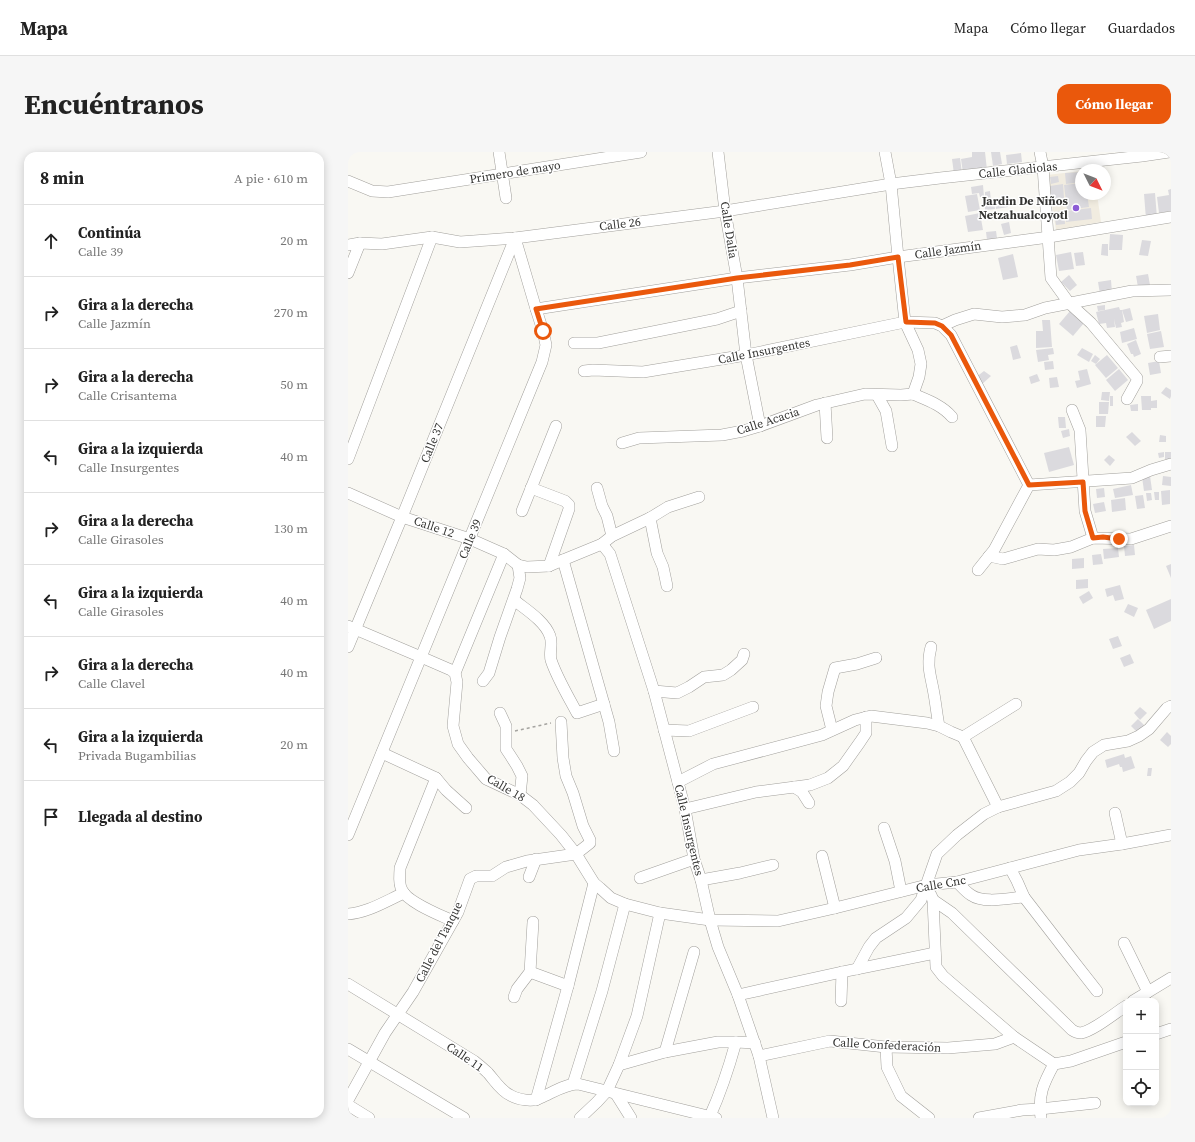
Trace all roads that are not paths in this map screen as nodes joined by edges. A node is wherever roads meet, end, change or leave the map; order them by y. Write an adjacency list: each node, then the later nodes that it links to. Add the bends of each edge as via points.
1 (499, 152): 8 (street)
2 (641, 152): 8 (street, Primero de mayo)
3 (718, 152): 12 (street, Calle Dalia)
4 (885, 152): 10 (street)
5 (1040, 152): 7 (street)
6 (1169, 152): 7 (street, Calle Gladiolas)
7 (1043, 167): 10 (street, Calle Gladiolas); 15 (street)
8 (503, 174): 9 (street, Primero de mayo, via 388,192 372,192); 11 (street)
9 (348, 181)
10 (891, 184): 12 (street, Calle 26); 19 (street)
11 (506, 198)
12 (725, 211): 16 (street, Calle 26); 21 (street, Calle Dalia)
13 (1171, 217): 15 (street, Calle Jazmín)
14 (432, 237): 16 (street, Calle 26, via 460,242); 17 (street, Calle 26, via 382,244); 42 (street)
15 (1049, 237): 19 (street, Calle Jazmín); 23 (street, via 1051,278)
16 (515, 238): 24 (street, Calle 39); 51 (street, Calle 37)
17 (360, 243): 18 (street, Calle 26); 20 (street)
18 (348, 245)
19 (898, 257): 21 (street, Calle Jazmín); 26 (street)
20 (348, 273)
21 (737, 278): 24 (street, Calle Jazmín); 25 (street, Calle Dalia)
22 (1171, 290): 23 (street, via 1132,291)
23 (1069, 303): 27 (street, via 1025,315 974,314); 33 (street, via 1091,323 1137,378)
24 (536, 309): 56 (street, Calle 39, via 546,345 542,362)
25 (741, 311): 28 (street, via 717,319 598,343); 29 (street, Calle Dalia)
26 (906, 322): 27 (street, Calle Insurgentes, via 935,323); 29 (street, Calle Insurgentes); 32 (street, via 921,364)
27 (942, 326): 45 (street, via 951,335)
28 (574, 344)
29 (746, 355): 30 (street, Calle Insurgentes, via 643,372); 38 (street, Calle Dalia)
30 (584, 371)
31 (877, 394): 32 (street, Calle Acacia); 34 (street, Calle Acacia, via 865,394); 41 (street, via 886,411)
32 (913, 394): 36 (street, via 940,406)
33 (1127, 399)
34 (825, 403): 38 (street, Calle Acacia); 39 (street)
35 (1072, 410): 44 (street, via 1080,430)
36 (952, 416)
37 (556, 426): 46 (street)
38 (760, 426): 40 (street, Calle Acacia, via 722,435 639,438)
39 (827, 438)
40 (622, 443)
41 (892, 446)
42 (348, 459)
43 (1171, 464): 44 (street, via 1132,478)
44 (1083, 482): 45 (street); 55 (street, via 1085,511)
45 (1029, 485): 59 (street)
46 (531, 488): 50 (street); 62 (street, via 566,501 569,505)
47 (597, 488): 54 (street)
48 (348, 492): 51 (street, Calle 12)
49 (699, 497): 52 (street, via 668,507)
50 (522, 510)
51 (402, 517): 56 (street, Calle 12); 66 (street, Calle 37)
52 (650, 518): 54 (street); 64 (street)
53 (1171, 526): 55 (street, via 1131,540)
54 (612, 536): 57 (street)
55 (1093, 538): 59 (street, via 1071,547 1038,549 1003,560)
56 (470, 539): 58 (street, Calle 12); 70 (street, Calle 39)
57 (602, 544): 60 (street); 74 (street, Calle Insurgentes, via 610,554 616,571)
58 (504, 554): 61 (street, Calle 12); 72 (street)
59 (989, 556): 63 (street)
60 (563, 560): 62 (street); 75 (street)
61 (518, 565): 62 (street, via 527,568); 65 (street, via 520,578)
62 (549, 566)
63 (978, 570)
64 (667, 586)
65 (514, 600): 73 (street, via 489,673); 75 (street, via 536,617 551,637 550,659 577,713)
66 (352, 627): 67 (street, Calle 37); 70 (street)
67 (348, 647)
68 (931, 647): 82 (street, via 928,656 929,674)
69 (744, 654): 74 (street, via 742,660 723,675 704,677 677,693)
70 (421, 656): 72 (street); 87 (street, Calle 39)
71 (876, 658): 84 (street, via 835,668 826,706)
72 (455, 673): 91 (street, Calle 18, via 457,682 453,726 458,744 486,779)
73 (483, 681)
74 (654, 692): 83 (street, Calle Insurgentes)
75 (604, 704): 86 (street)
76 (1016, 704): 85 (street)
77 (1171, 706): 93 (street, via 1139,736 1104,746 1093,752 1080,773 1056,791)
78 (753, 707): 83 (street, via 689,731)
79 (500, 712): 91 (street, via 506,726 506,749 522,776)
80 (866, 717): 82 (street); 84 (street); 90 (street, via 866,732 844,766 828,778 810,785)
81 (561, 722): 101 (street, via 566,776 590,840 588,845)
82 (939, 726): 85 (street)
83 (664, 730): 89 (street, Calle Insurgentes)
84 (832, 730): 89 (street, via 822,735 713,764)
85 (963, 737): 93 (street)
86 (614, 751)
87 (382, 753): 88 (street); 98 (street, Calle 39)
88 (436, 778): 94 (street); 114 (street, via 400,868 399,881)
89 (678, 782): 95 (street, Calle Insurgentes)
90 (794, 787): 92 (street, via 802,792); 95 (street, via 756,792)
91 (520, 795): 101 (street, Calle 18, via 533,805)
92 (809, 803)
93 (998, 807): 112 (street, via 978,818 937,854)
94 (466, 808)
95 (685, 809): 104 (street, Calle Insurgentes)
96 (1115, 813): 100 (street)
97 (884, 828): 113 (street, via 895,861)
98 (348, 834)
99 (1171, 835): 100 (street, Calle Cnc)
100 (1122, 844): 106 (street, Calle Cnc, via 1080,850)
101 (576, 854): 103 (street, Calle del Tanque); 111 (street, Calle 18)
102 (822, 856): 118 (street)
103 (536, 859): 107 (street); 122 (street, Calle del Tanque, via 506,868 492,876 476,876 470,879)
104 (694, 859): 108 (street); 109 (street, Calle Insurgentes)
105 (773, 865): 109 (street)
106 (1010, 868): 110 (street, Calle Cnc); 115 (street)
107 (529, 877)
108 (640, 878)
109 (701, 880): 121 (street, Calle Insurgentes)
110 (957, 882): 112 (street, Calle Cnc); 115 (street, via 978,898 987,900)
111 (594, 883): 117 (street, Calle 18, via 611,898); 132 (street)
112 (927, 885): 113 (street, Calle Cnc); 116 (street); 127 (street, via 921,900 906,918 876,938)
113 (901, 891): 118 (street, Calle Cnc)
114 (404, 893): 120 (street, via 355,914); 122 (street, via 412,900)
115 (1024, 897): 133 (street)
116 (933, 900): 126 (street); 139 (street, via 952,913 1077,1033 1090,1030)
117 (625, 904): 119 (street, Calle 18); 154 (street, via 602,991)
118 (835, 908): 121 (street, Calle Cnc, via 778,921)
119 (660, 913): 121 (street, Calle 18); 153 (street, via 637,1016)
120 (348, 914)
121 (710, 920): 135 (street, Calle Insurgentes)
122 (453, 921): 140 (street, Calle del Tanque)
123 (533, 922): 128 (street)
124 (1124, 943): 134 (street)
125 (694, 952): 149 (street)
126 (935, 953): 127 (street); 143 (street, via 936,967 943,976)
127 (856, 970): 129 (street)
128 (530, 972): 132 (street); 136 (street)
129 (842, 972): 135 (street); 138 (street)
130 (1171, 978): 134 (street)
131 (348, 984): 140 (street, Calle 11)
132 (568, 986): 157 (street)
133 (1097, 991)
134 (1148, 992): 137 (street)
135 (738, 995): 145 (street, Calle Insurgentes)
136 (514, 997)
137 (1138, 998)
138 (841, 1001)
139 (1123, 1008)
140 (398, 1015): 151 (street, Calle del Tanque); 157 (street, Calle 11, via 474,1061 511,1096)
141 (1171, 1029): 142 (street)
142 (1159, 1033)
143 (1014, 1037): 147 (street, Calle Confederación, via 995,1044 948,1048); 152 (street)
144 (736, 1042): 145 (street); 149 (street, via 718,1042); 161 (street)
145 (755, 1043): 150 (street, Calle Insurgentes)
146 (1123, 1043): 152 (street, via 1071,1061)
147 (886, 1047): 150 (street, Calle Confederación, via 830,1041); 167 (street, via 887,1067 901,1096)
148 (348, 1049): 151 (street)
149 (665, 1052): 153 (street)
150 (759, 1056): 166 (street, Calle Insurgentes)
151 (369, 1062): 156 (street, Calle del Tanque); 163 (street)
152 (1054, 1064): 160 (street, via 1042,1087)
153 (619, 1065): 155 (street)
154 (572, 1084): 155 (street); 157 (street)
155 (611, 1092): 161 (street); 164 (street); 165 (street)
156 (348, 1100)
157 (536, 1100)
158 (1095, 1103): 160 (street)
159 (348, 1105): 162 (street)
160 (1041, 1114): 168 (street, via 1022,1110)
161 (713, 1117)
162 (369, 1118)
163 (464, 1118)
164 (580, 1118)
165 (631, 1118)
166 (773, 1118)
167 (929, 1118)
168 (979, 1118)

